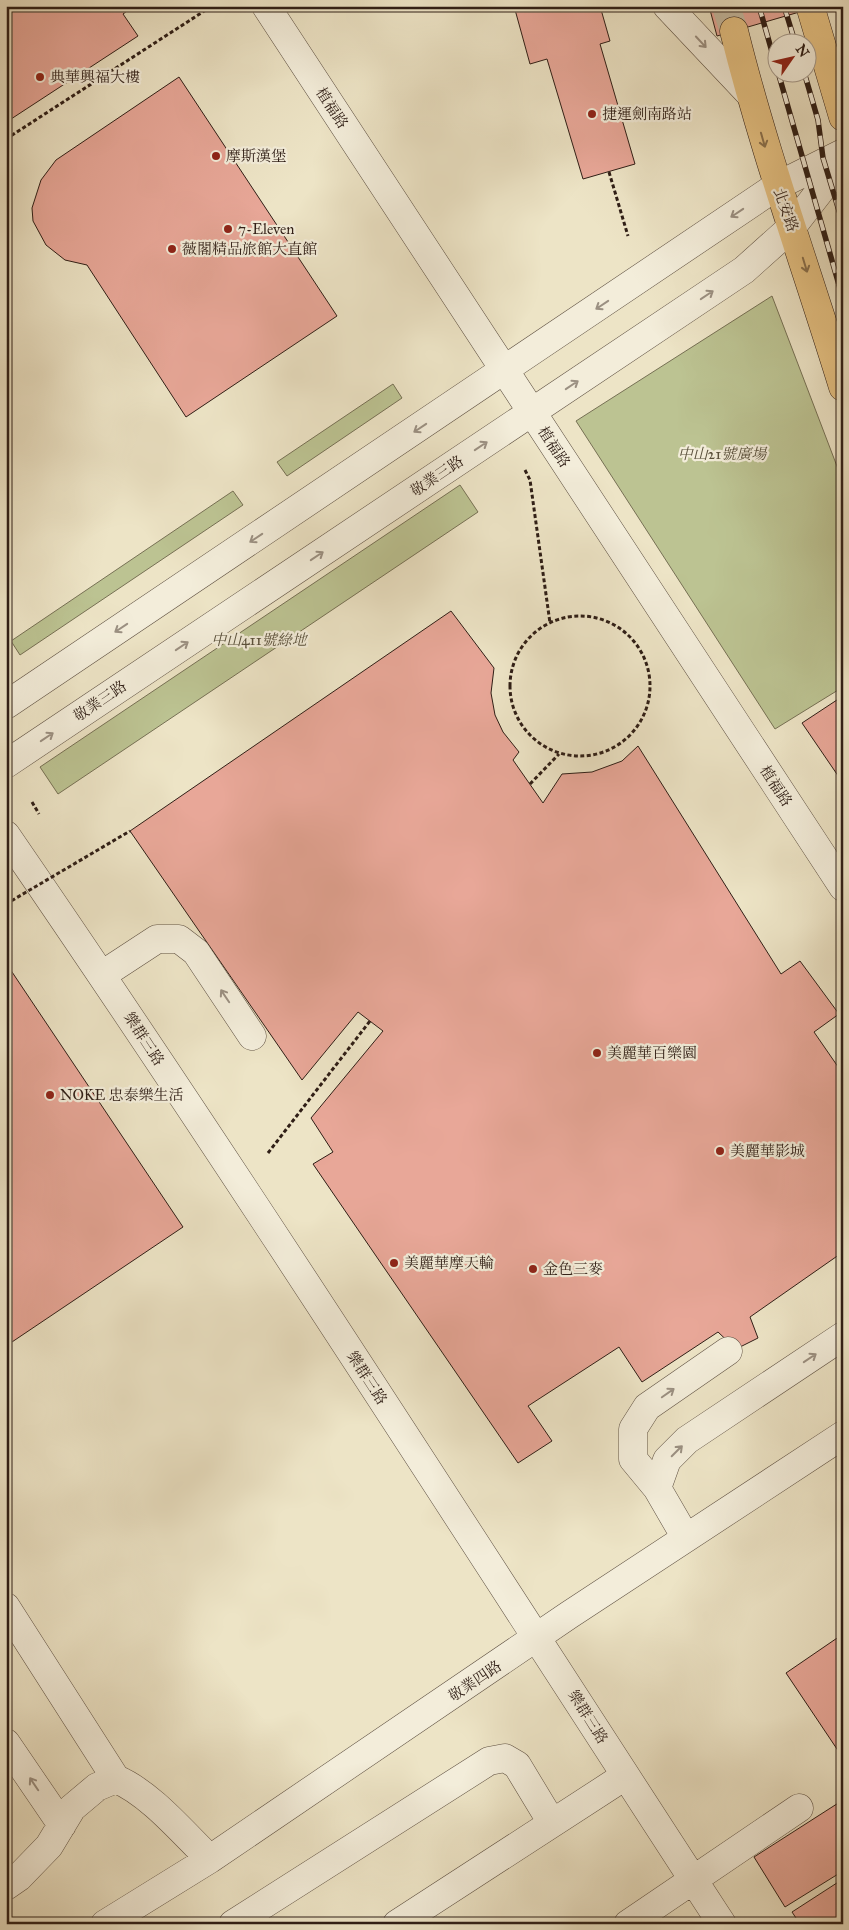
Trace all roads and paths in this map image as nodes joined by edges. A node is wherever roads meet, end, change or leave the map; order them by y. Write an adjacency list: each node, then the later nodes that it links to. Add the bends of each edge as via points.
1 (212, 6): 8 (path)
2 (266, 6): 15 (street, 植福路)
3 (667, 6): 6 (street, one-way to 6)
4 (811, 9): 7 (main road)
5 (734, 31): 6 (main road, 北安路)
6 (749, 93): 12 (main road, 北安路, one-way to 12)
7 (843, 117)
8 (6, 139)
9 (843, 153): 12 (street)
10 (843, 161): 13 (street, 敬業三路)
11 (609, 172): 14 (path)
12 (777, 186): 13 (main road, 北安路); 15 (street, one-way to 15)
13 (792, 227): 16 (main road, 北安路, one-way to 16); 17 (street, 敬業三路, one-way to 13, via 744,270)
14 (628, 236)
15 (504, 371): 17 (street, 植福路); 20 (street, one-way to 20)
16 (843, 386)
17 (532, 412): 22 (street, 敬業三路, one-way to 17); 28 (street, 植福路)
18 (525, 470): 19 (path, via 530,480)
19 (550, 623): 21 (path, via 530,637 516,656 510,679 512,703 521,725 538,743); 21 (path, via 573,617 594,618 614,626 633,637 645,656 649,678 648,700 641,720 627,739 606,752 583,757)
20 (6, 705)
21 (559, 754): 23 (path)
22 (6, 764)
23 (530, 784)
24 (32, 802): 25 (path)
25 (39, 814)
26 (130, 831): 29 (path, bridge)
27 (6, 835): 30 (street, 樂群三路)
28 (843, 888)
29 (6, 904)
30 (102, 975): 32 (street, one-way to 30, via 196,952 179,939 157,939); 40 (street, 樂群三路)
31 (370, 1021): 33 (path)
32 (252, 1036)
33 (268, 1153)
34 (843, 1336): 37 (street, one-way to 34, via 668,1460 687,1440)
35 (728, 1351): 37 (street, one-way to 35, via 633,1459 633,1429 647,1408)
36 (843, 1435): 38 (street, 敬業四路)
37 (657, 1488): 38 (street)
38 (686, 1538): 40 (street, 敬業四路)
39 (6, 1607): 43 (street)
40 (537, 1637): 42 (street, 樂群三路); 47 (street, 敬業四路)
41 (6, 1743): 46 (street, one-way to 41)
42 (625, 1776): 45 (street); 48 (street, 樂群三路)
43 (116, 1779): 46 (street, via 97,1787 72,1808); 47 (street, via 128,1784 161,1811)
44 (799, 1808): 48 (street)
45 (552, 1823): 51 (street, via 517,1765 505,1758 489,1761); 52 (street)
46 (62, 1825): 49 (street, via 49,1846)
47 (210, 1859): 50 (street, 敬業四路)
48 (692, 1879): 53 (street); 54 (street, 樂群三路)
49 (7, 1885)
50 (105, 1924)
51 (233, 1924)
52 (397, 1924)
53 (628, 1924)
54 (722, 1924)

